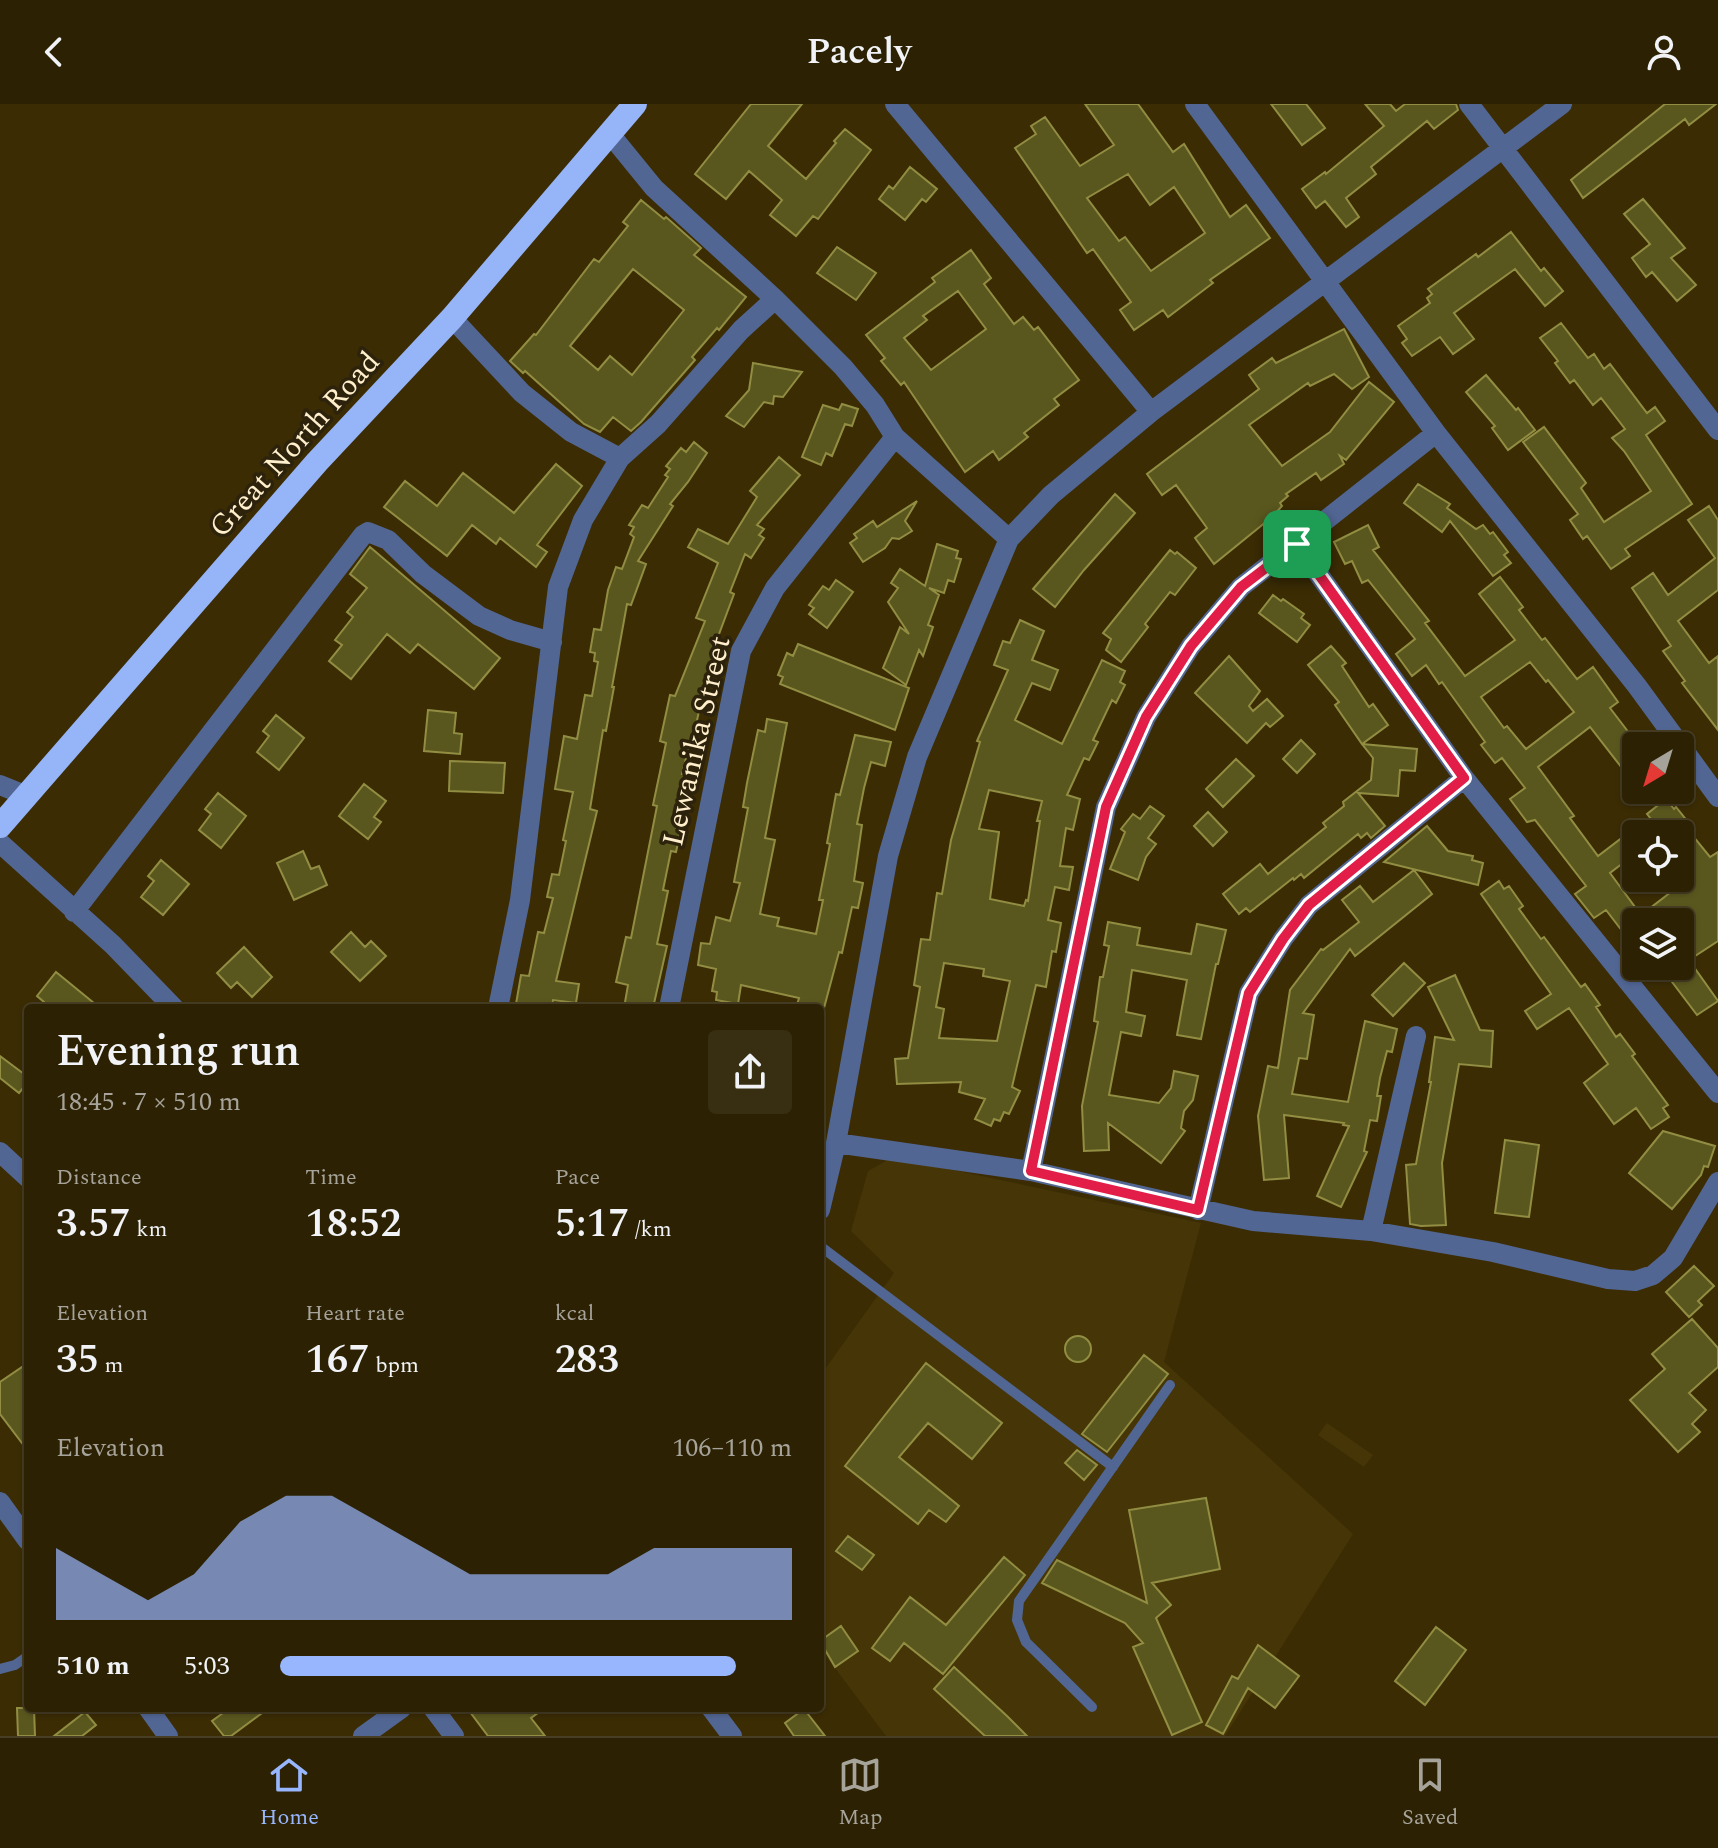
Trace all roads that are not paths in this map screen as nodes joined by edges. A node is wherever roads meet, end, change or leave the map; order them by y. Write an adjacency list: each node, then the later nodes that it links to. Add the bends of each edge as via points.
1 (635, 104): 6 (highway, Great North Road)
2 (895, 104): 11 (street)
3 (1195, 104): 8 (street)
4 (1469, 104): 7 (street)
5 (1562, 104): 7 (street)
6 (610, 134): 9 (street, via 654,188); 10 (highway, Great North Road)
7 (1501, 148): 8 (street); 12 (street)
8 (1326, 282): 11 (street); 13 (street)
9 (775, 299): 14 (street, via 843,367); 15 (street)
10 (452, 318): 15 (street, via 522,393 571,432); 21 (highway, Great North Road, via 317,462)
11 (1151, 412): 16 (street, via 1051,495)
12 (1718, 430)
13 (1436, 433): 17 (street); 22 (street)
14 (895, 437): 16 (street); 28 (street, Lewanika Street, via 775,588 741,651)
15 (620, 458): 18 (street, via 583,520 558,587)
16 (1009, 539): 31 (street, via 917,757 888,856)
17 (1297, 544): 19 (street); 33 (street, via 1241,587 1191,646 1146,717 1106,807)
18 (552, 642): 25 (street, via 479,616 388,540 368,532); 27 (street, via 520,900)
19 (1464, 778): 30 (street); 37 (street, via 1309,905 1249,993)
20 (0, 785): 21 (street)
21 (27, 796): 23 (highway, Great North Road)
22 (1718, 797)
23 (0, 826)
24 (0, 843): 25 (street)
25 (74, 912): 26 (street)
26 (170, 1004)
27 (499, 1004)
28 (670, 1004)
29 (1416, 1036): 38 (street)
30 (1718, 1093)
31 (836, 1143): 33 (street); 36 (street)
32 (0, 1152): 34 (street)
33 (1031, 1171): 37 (street)
34 (24, 1174)
35 (1718, 1182): 38 (street, via 1673,1258 1653,1275 1635,1281)
36 (824, 1193)
37 (1198, 1210): 38 (street, via 1253,1221)
38 (1371, 1231)
39 (824, 1249): 41 (lane)
40 (1170, 1385): 41 (lane)
41 (1113, 1467): 46 (lane, via 1019,1601 1017,1620 1026,1642)
42 (0, 1502): 43 (street)
43 (24, 1535)
44 (24, 1659): 45 (lane)
45 (0, 1669)
46 (1092, 1707)
47 (151, 1712): 51 (street)
48 (396, 1712): 52 (street)
49 (436, 1712): 53 (street)
50 (714, 1712): 54 (street)
51 (168, 1736)
52 (363, 1736)
53 (454, 1736)
54 (732, 1736)

